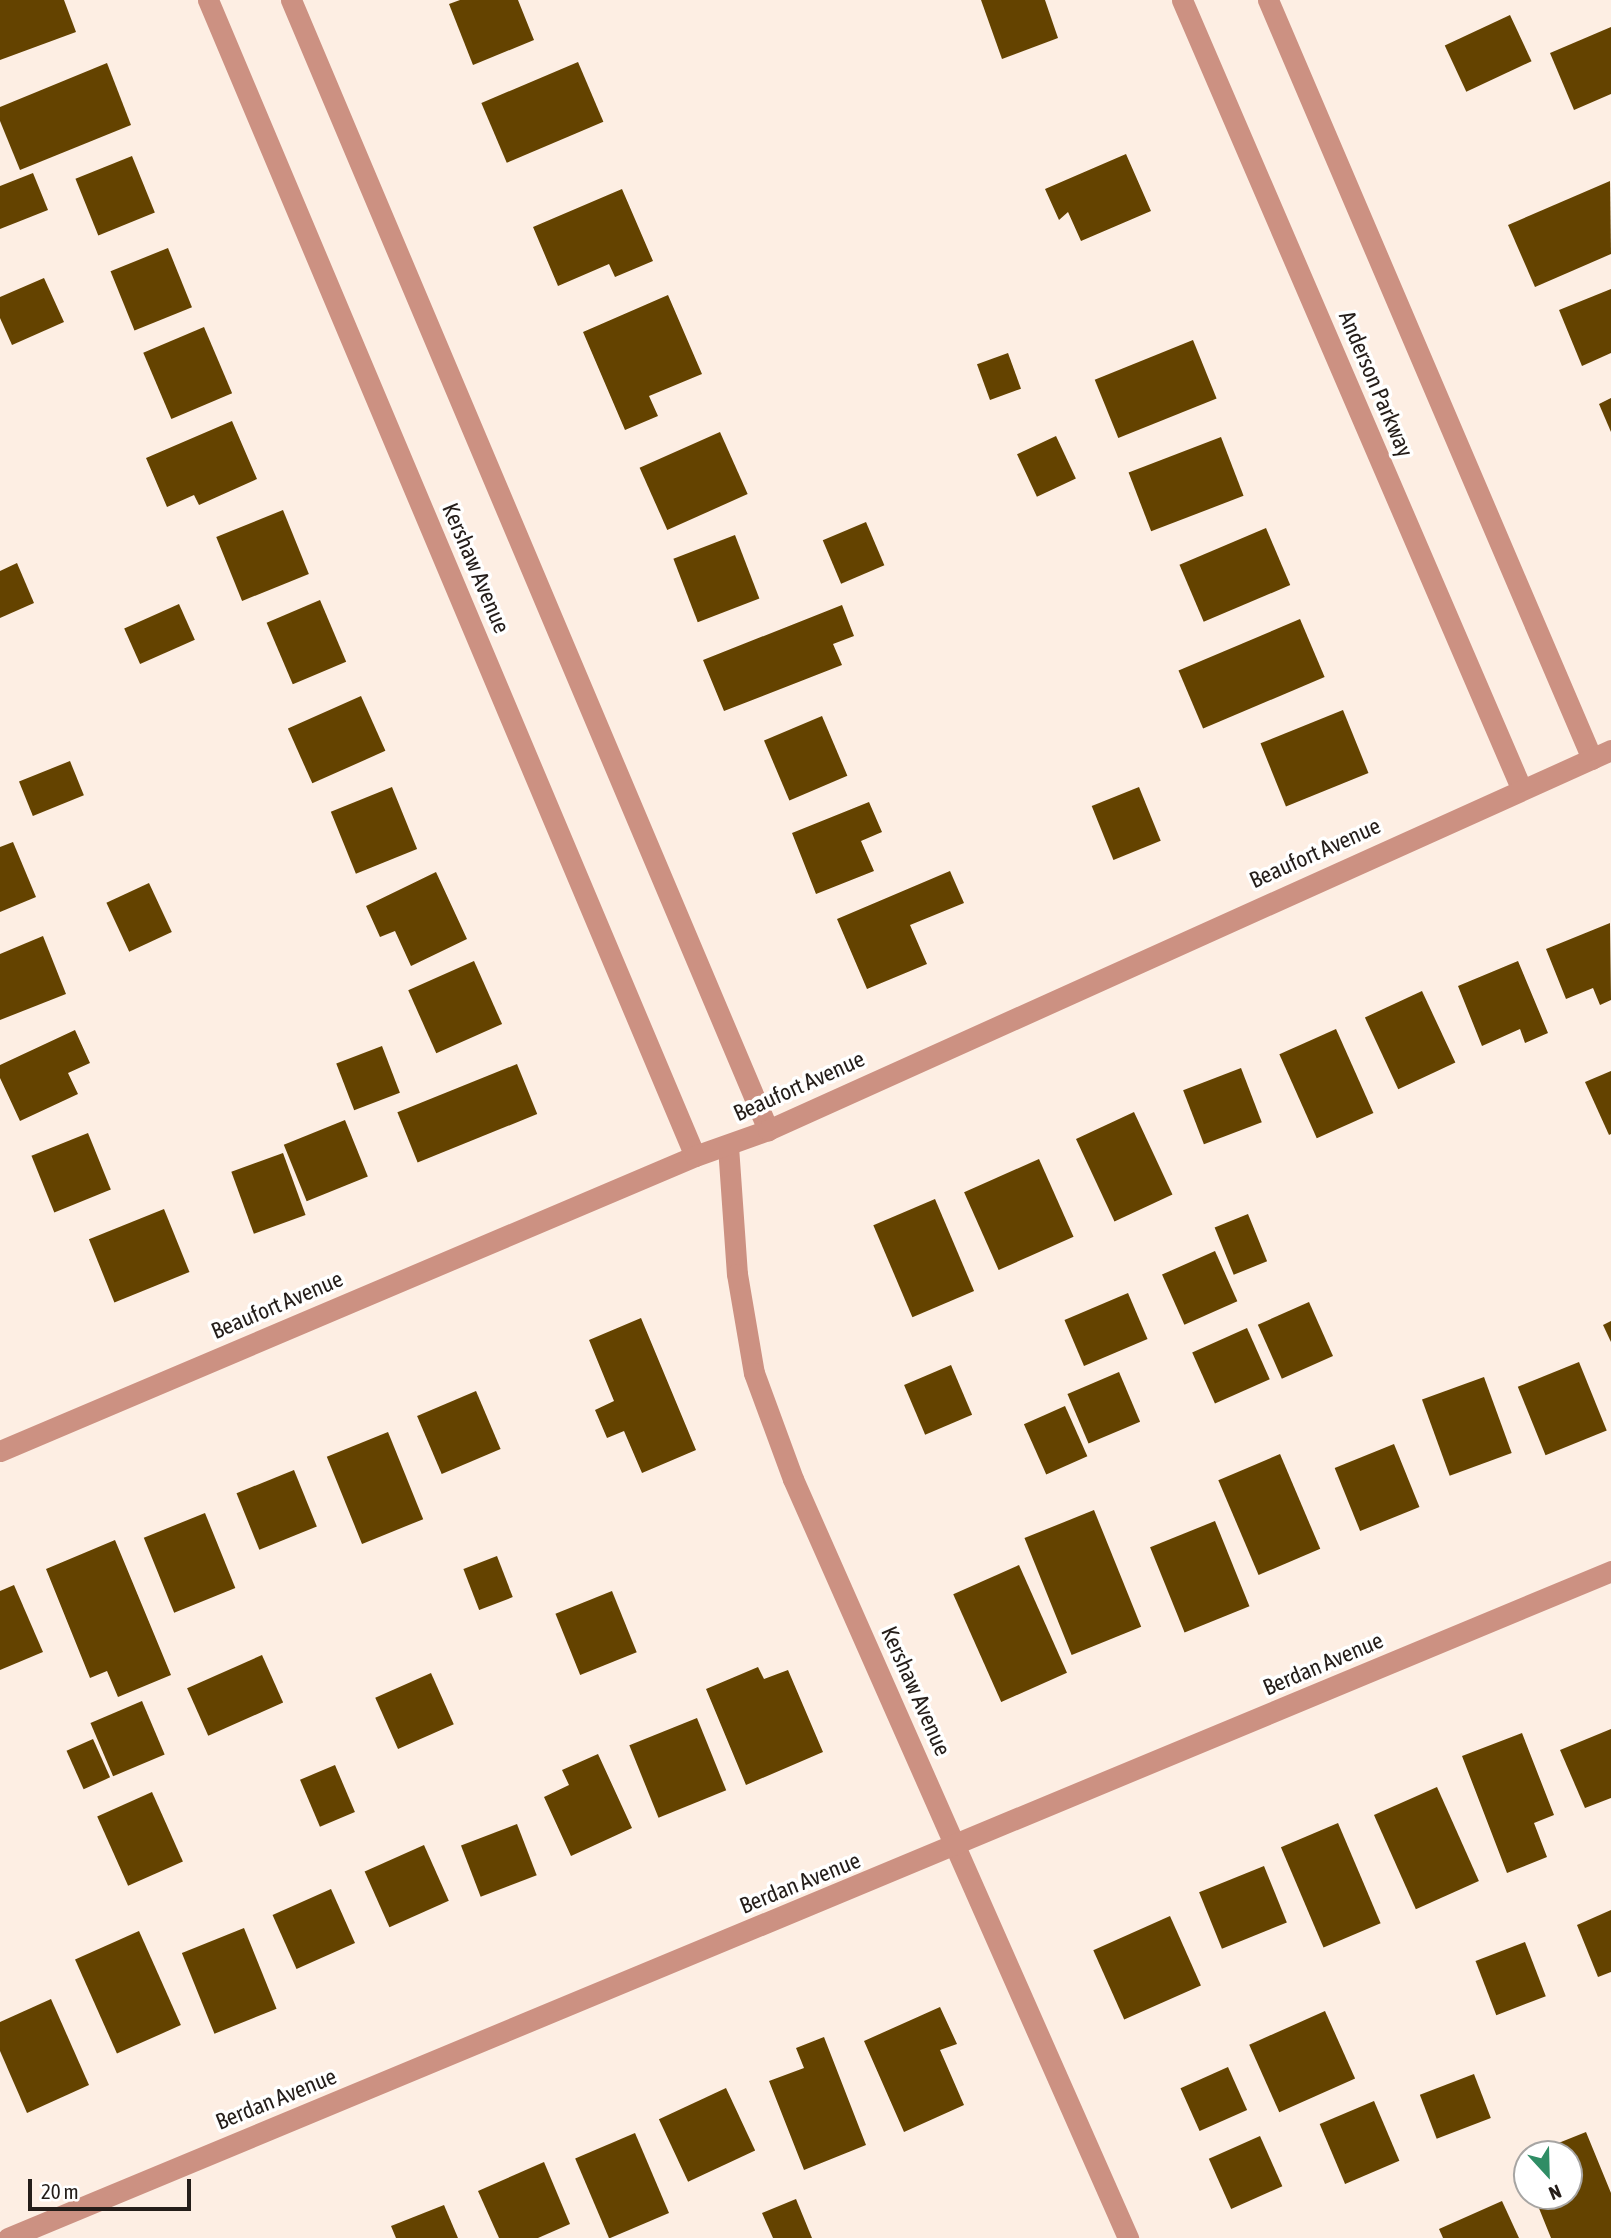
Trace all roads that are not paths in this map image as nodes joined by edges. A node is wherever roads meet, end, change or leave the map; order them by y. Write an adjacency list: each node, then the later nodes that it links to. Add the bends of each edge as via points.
1 (208, 0): 9 (street, Kershaw Avenue)
2 (291, 0): 7 (street)
3 (1182, 0): 6 (street, Anderson Parkway)
4 (1268, 0): 5 (street)
5 (1602, 754): 6 (street, Beaufort Avenue)
6 (1521, 788): 7 (street, Beaufort Avenue)
7 (768, 1130): 8 (street, Beaufort Avenue)
8 (728, 1146): 9 (street, Beaufort Avenue); 12 (street, Kershaw Avenue, via 737,1275 754,1373 793,1479)
9 (695, 1156): 10 (street, Beaufort Avenue)
10 (2, 1443)
11 (1611, 1571): 12 (street, Berdan Avenue)
12 (957, 1847): 13 (street, Berdan Avenue); 14 (street, Kershaw Avenue)
13 (8, 2238)
14 (1128, 2238)

